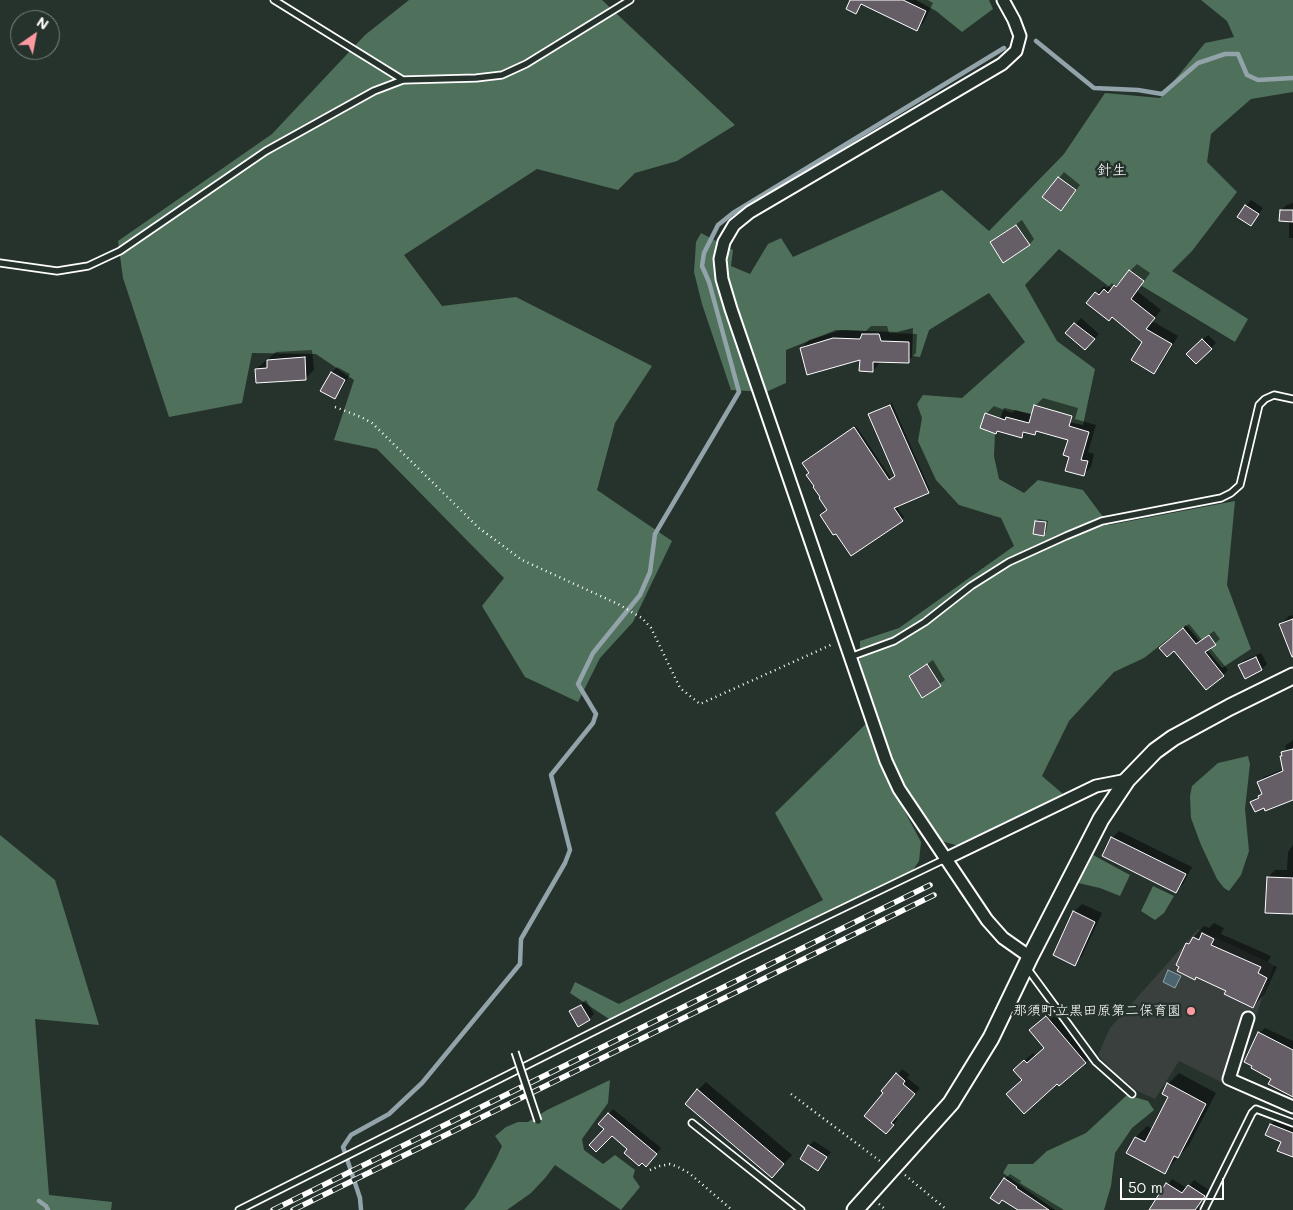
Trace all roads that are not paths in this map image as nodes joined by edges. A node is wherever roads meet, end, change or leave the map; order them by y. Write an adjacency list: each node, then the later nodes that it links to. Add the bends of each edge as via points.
1 (630, 0): 4 (lane, via 526,64 502,75)
2 (1003, 0): 7 (street, via 1020,36 1016,51 1002,64 750,212 734,225 724,242 720,259 731,310)
3 (277, 1): 4 (lane)
4 (403, 80): 5 (lane, via 374,91 266,151 120,251 88,266 57,271)
5 (0, 263)
6 (1293, 399): 7 (lane, via 1274,395 1260,405 1240,485 1231,493 1221,498 1102,521 1066,536 1009,562 894,641)
7 (849, 657): 10 (street, via 889,768)
8 (1293, 676): 9 (street, via 1173,738 1155,751)
9 (1128, 780): 10 (street, via 1096,786); 11 (street, via 1101,819)
10 (944, 859): 11 (street, via 986,920); 19 (lane)
11 (1028, 962): 14 (lane, via 1096,1062); 21 (street, via 991,1038 951,1103)
12 (1248, 1018): 15 (street, via 1229,1079)
13 (515, 1052): 16 (lane, bridge)
14 (1132, 1094)
15 (1293, 1107)
16 (538, 1120)
17 (692, 1123): 20 (lane)
18 (1293, 1123): 22 (lane, via 1256,1109)
19 (240, 1210)
20 (801, 1210)
21 (855, 1210)
22 (1204, 1210)

